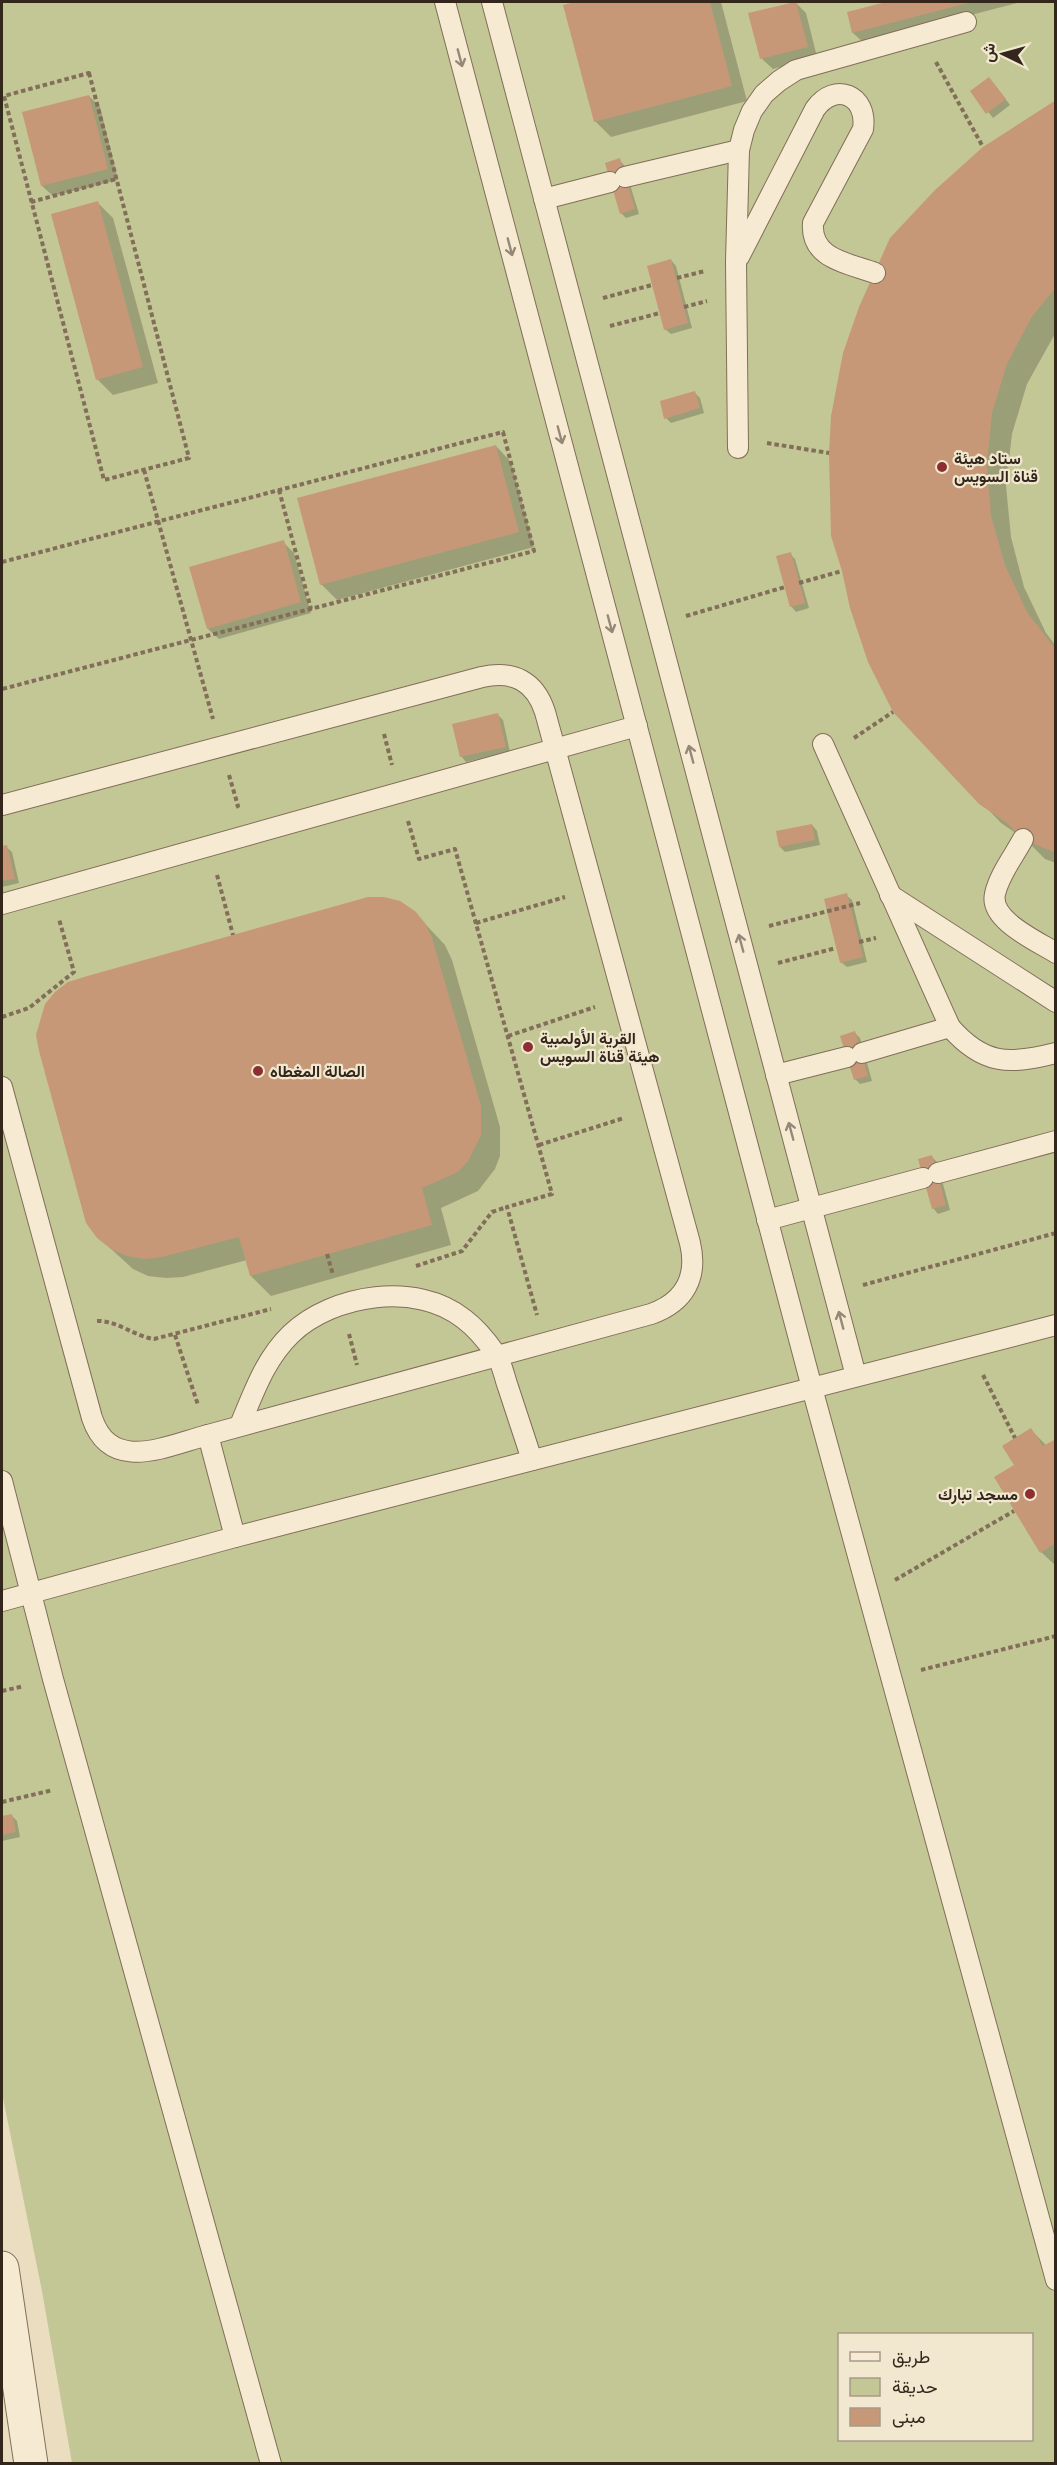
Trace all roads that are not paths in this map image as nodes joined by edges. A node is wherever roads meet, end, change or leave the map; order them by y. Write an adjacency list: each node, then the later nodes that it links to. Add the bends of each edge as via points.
1 (445, 2): 9 (lane, one-way to 9)
2 (492, 2): 5 (lane)
3 (966, 22): 4 (lane, via 796,70 764,94 752,111)
4 (739, 150): 5 (lane); 6 (lane)
5 (544, 199): 20 (lane, one-way to 5)
6 (736, 262): 7 (lane, via 815,109 822,99 843,94 854,98 861,107 863,129 813,223 813,233 815,243 829,256); 8 (lane)
7 (875, 273)
8 (738, 448)
9 (637, 726): 11 (lane); 24 (lane)
10 (823, 744): 14 (lane)
11 (555, 749): 12 (lane, via 542,701 526,683 505,674 482,676); 15 (lane); 26 (lane, via 654,1109 693,1256 693,1269 683,1292 664,1310)
12 (2, 805)
13 (1023, 839): 16 (lane, via 995,893 996,910)
14 (890, 895): 17 (lane); 18 (lane)
15 (2, 904)
16 (1056, 953)
17 (1056, 1002)
18 (950, 1027): 19 (lane, via 978,1053 996,1060 1016,1061); 20 (lane)
19 (1056, 1053)
20 (776, 1075): 23 (lane, one-way to 20)
21 (2, 1087): 30 (lane, via 97,1432 106,1444 134,1453)
22 (1056, 1141): 23 (lane)
23 (811, 1208): 24 (lane); 27 (lane, one-way to 23)
24 (767, 1220): 28 (lane)
25 (1056, 1325): 27 (lane)
26 (497, 1355): 29 (lane); 29 (lane, via 463,1318 439,1306 414,1298 361,1298 312,1318 291,1334 260,1376); 31 (lane)
27 (856, 1376): 28 (lane)
28 (812, 1388): 31 (lane); 37 (lane)
29 (240, 1425): 30 (lane)
30 (208, 1435): 33 (lane)
31 (532, 1460): 33 (lane)
32 (2, 1481): 34 (lane)
33 (235, 1537): 34 (lane)
34 (32, 1592): 35 (lane); 39 (lane)
35 (2, 1600)
36 (2, 2268): 38 (street)
37 (1056, 2280)
38 (32, 2463)
39 (271, 2463)

